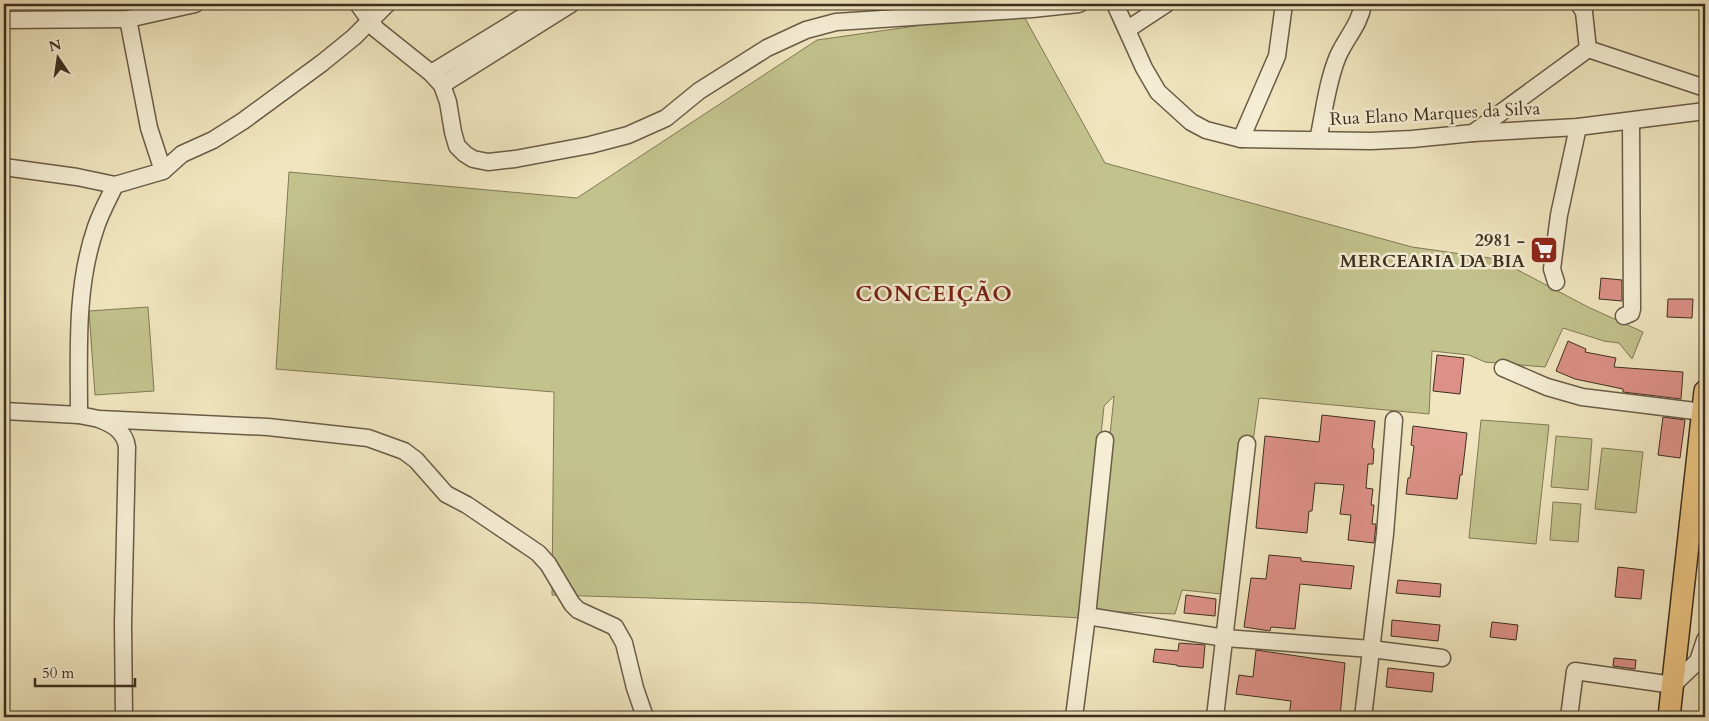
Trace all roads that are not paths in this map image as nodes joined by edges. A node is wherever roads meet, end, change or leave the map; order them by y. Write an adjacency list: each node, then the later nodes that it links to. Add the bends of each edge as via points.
1 (195, 4): 13 (street)
2 (358, 4): 17 (street)
3 (387, 4): 17 (street)
4 (544, 4): 20 (street)
5 (572, 4): 21 (street)
6 (1079, 4): 12 (street, via 1032,10)
7 (1115, 4): 18 (street, Rua Elano Marques da Silva)
8 (1166, 4): 18 (street)
9 (1284, 4): 27 (street, via 1278,56)
10 (1363, 4): 28 (street, via 1361,17 1338,56)
11 (1579, 4): 19 (street, via 1584,12)
12 (970, 8): 21 (street, via 836,22 806,30 766,48 698,91 666,118 628,135 515,160 488,162 464,154 457,146)
13 (145, 10): 15 (street)
14 (77, 11): 15 (street); 16 (street)
15 (128, 19): 30 (street, via 149,128)
16 (4, 20)
17 (373, 25): 20 (street); 30 (street, via 243,121 182,154)
18 (1128, 29): 27 (street, Rua Elano Marques da Silva, via 1158,92 1191,122 1206,130)
19 (1588, 49): 22 (street); 26 (street)
20 (430, 73): 21 (street)
21 (442, 85)
22 (1705, 88)
23 (1705, 112): 24 (street, Rua Elano Marques da Silva)
24 (1631, 121): 25 (street, Rua Elano Marques da Silva); 33 (street, via 1632,310)
25 (1578, 126): 26 (street, Rua Elano Marques da Silva); 32 (street, via 1559,214 1552,269)
26 (1473, 133): 28 (street, Rua Elano Marques da Silva, via 1371,141)
27 (1241, 139): 28 (street, Rua Elano Marques da Silva)
28 (1318, 140)
29 (4, 167): 31 (street)
30 (163, 171): 31 (street)
31 (115, 184): 38 (street, via 96,225 84,280)
32 (1556, 282)
33 (1624, 316)
34 (1503, 368): 37 (street, via 1547,387 1582,397)
35 (1705, 391): 37 (main road)
36 (4, 411): 38 (street)
37 (1703, 412): 48 (main road)
38 (78, 415): 39 (street)
39 (99, 419): 49 (street, via 120,431 127,447); 50 (street, via 268,427 368,438 404,451 446,494 538,553 578,610 615,627 624,643)
40 (1394, 420): 46 (street)
41 (1105, 440): 43 (street)
42 (1247, 444): 44 (street)
43 (1087, 616): 44 (street); 51 (street)
44 (1225, 638): 46 (street); 52 (street)
45 (1705, 640): 48 (street, via 1698,661)
46 (1371, 649): 47 (street); 53 (street)
47 (1442, 658)
48 (1673, 685): 54 (street, via 1575,671); 55 (main road)
49 (124, 717)
50 (645, 717)
51 (1074, 717)
52 (1215, 717)
53 (1363, 717)
54 (1569, 717)
55 (1669, 717)

